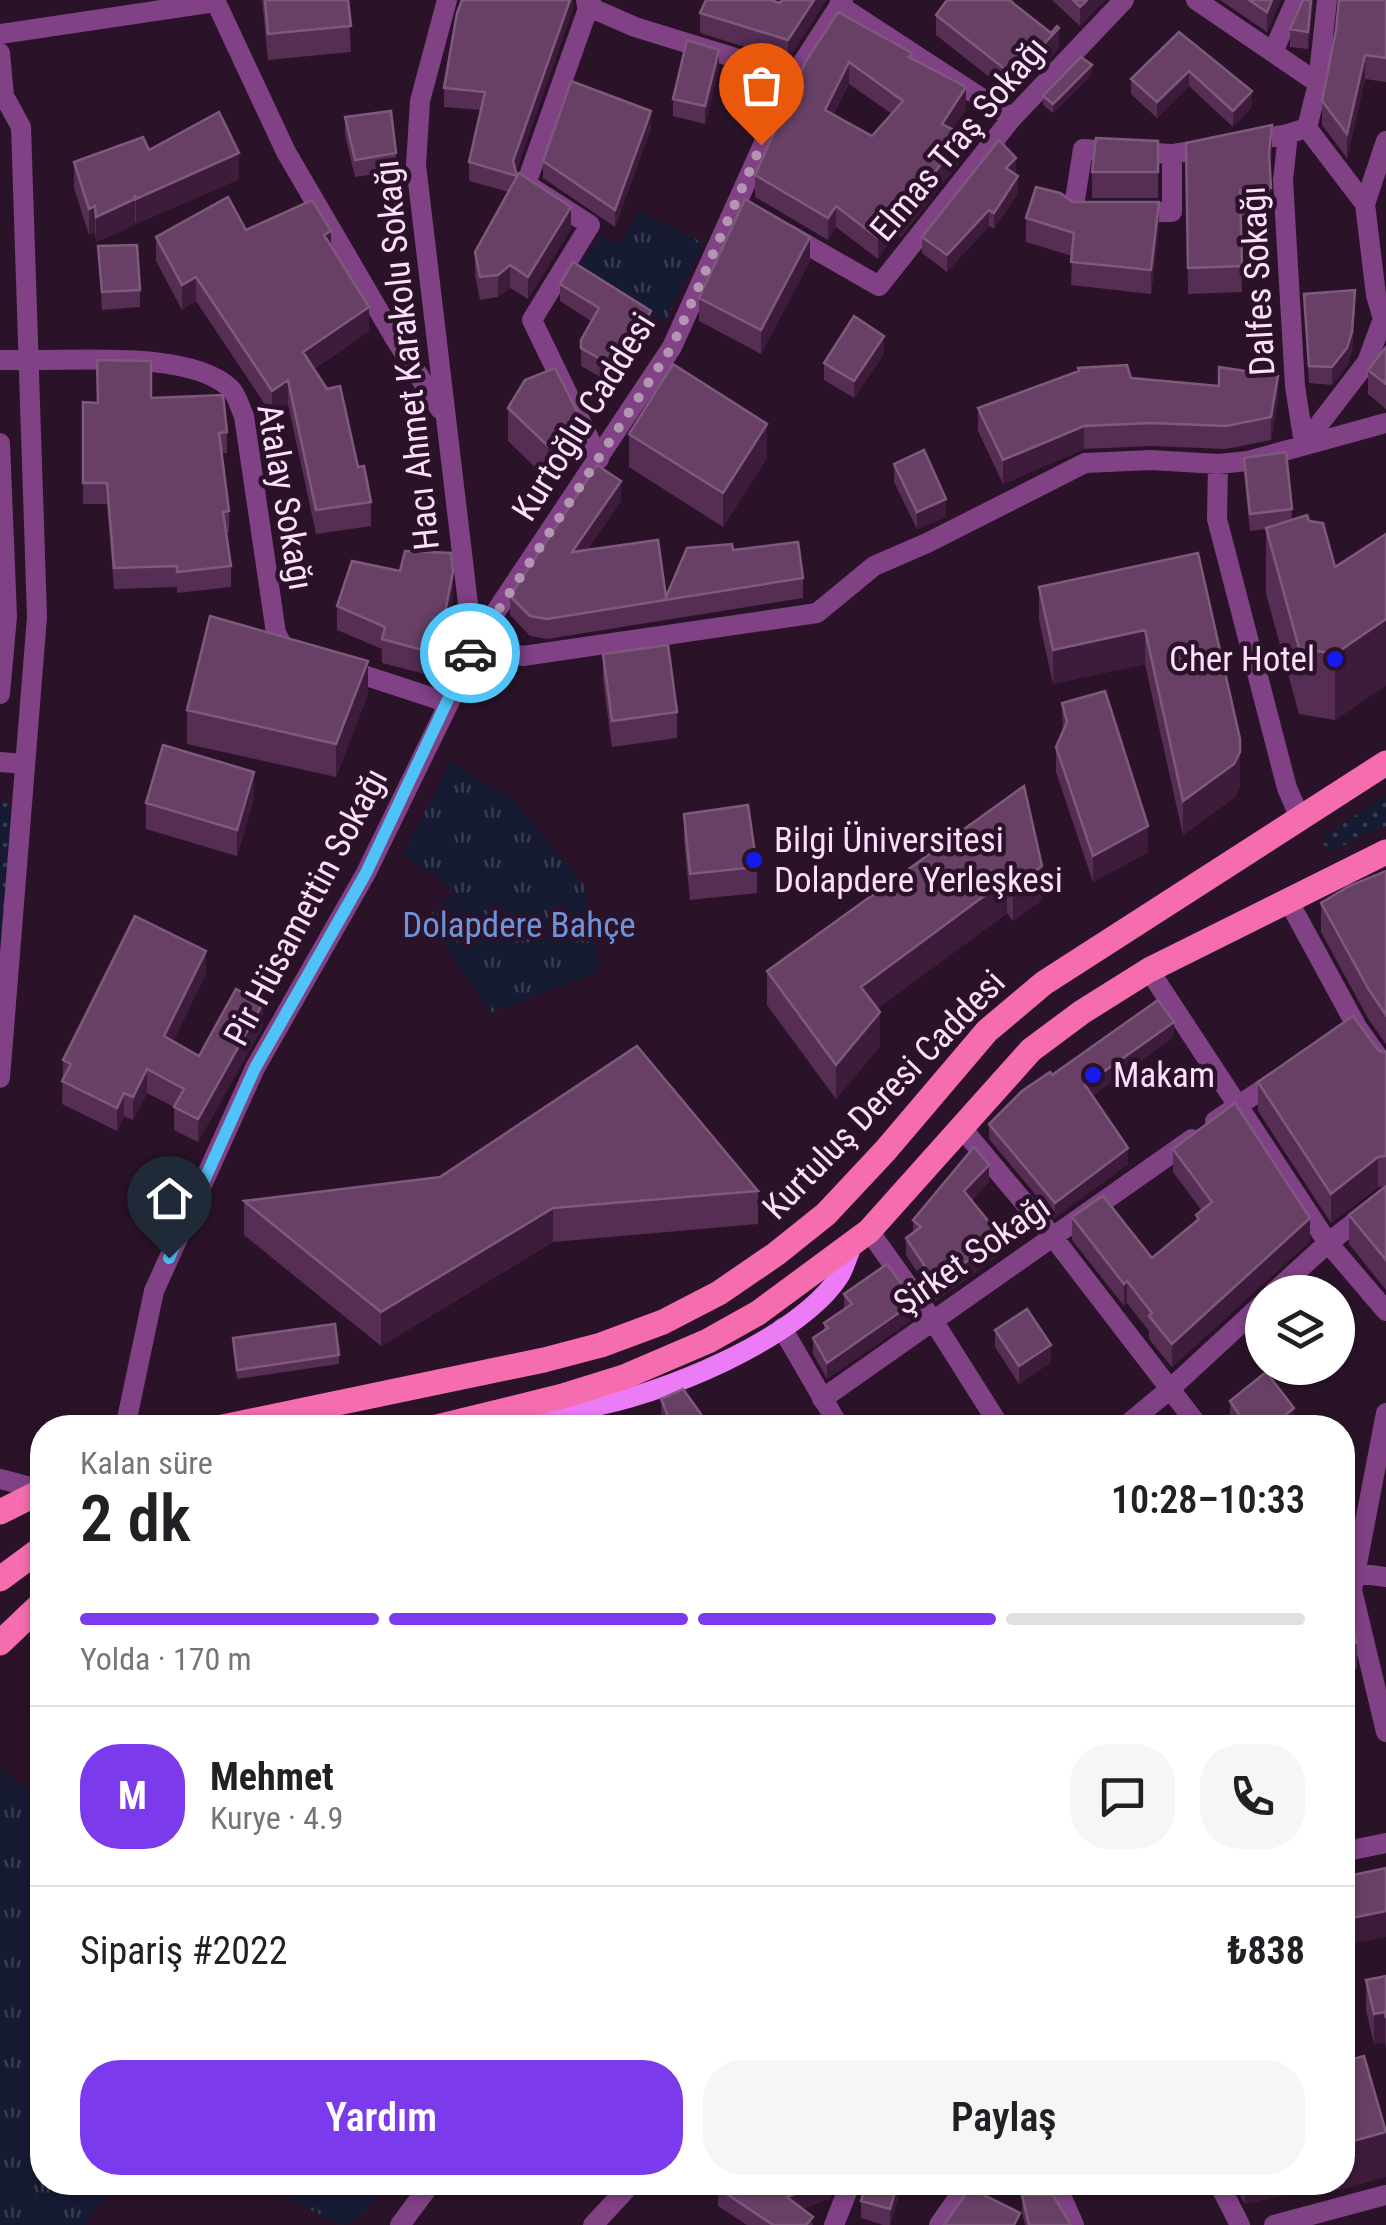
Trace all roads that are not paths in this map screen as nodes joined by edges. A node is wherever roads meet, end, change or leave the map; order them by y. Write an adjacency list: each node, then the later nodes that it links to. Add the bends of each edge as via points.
1 (447, 0): 23 (street, Hacı Ahmet Karakolu Sokağı, via 420,101 416,166)
2 (1124, 0): 15 (street, Elmas Traş Sokağı)
3 (1196, 0): 10 (street)
4 (1296, 0): 10 (street)
5 (1327, 0): 13 (street, Dalfes Sokağı)
6 (215, 1): 9 (street); 23 (street, via 286,152)
7 (588, 2): 12 (street, via 634,27); 27 (street, via 526,184 590,225 532,320)
8 (841, 3): 12 (street, Kurtoğlu Caddesi); 15 (street)
9 (0, 34)
10 (1273, 52): 13 (street)
11 (0, 54): 14 (street)
12 (794, 76): 20 (street, Kurtoğlu Caddesi)
13 (1318, 83): 16 (street, Dalfes Sokağı)
14 (2, 100): 22 (street, via 21,127)
15 (1012, 118): 20 (street, Elmas Traş Sokağı, via 879,286)
16 (1298, 131): 18 (street); 19 (street); 26 (street, Dalfes Sokağı, via 1284,180 1294,386)
17 (1386, 141): 19 (street)
18 (1172, 154): 18 (street, via 1172,212 1074,212 1083,149)
19 (1365, 204): 26 (street, via 1383,319 1367,362)
20 (750, 210): 27 (street, Kurtoğlu Caddesi)
21 (0, 360): 22 (street)
22 (29, 360): 31 (street, Atalay Sokağı, via 190,367 232,389 244,416 276,634 285,650); 34 (street, via 37,617)
23 (444, 414): 29 (street, Hacı Ahmet Karakolu Sokağı)
24 (1386, 423): 26 (street)
25 (0, 443): 30 (street, via 7,616)
26 (1304, 444): 28 (street)
27 (599, 458): 29 (street, Kurtoğlu Caddesi)
28 (1218, 464): 29 (street, via 1085,463 874,566 817,612 523,656); 35 (street, via 1217,520)
29 (473, 646): 31 (street, Pir Hüsamettin Sokağı)
30 (0, 694)
31 (449, 704): 57 (street, Pir Hüsamettin Sokağı, via 366,873 255,1068 162,1273)
32 (0, 762): 34 (street)
33 (1386, 763): 35 (main road, Kurtuluş Deresi Caddesi)
34 (25, 764): 39 (street)
35 (1300, 818): 58 (main road, Kurtuluş Deresi Caddesi, via 1044,982 987,1032 826,1214 719,1293 663,1322 563,1355)
36 (1386, 852): 37 (main road)
37 (1289, 902): 38 (main road); 41 (street, via 1349,1032)
38 (1149, 970): 42 (street); 43 (main road, via 1031,1050)
39 (0, 1065)
40 (1298, 1066): 42 (street, Şirket Sokağı)
41 (1386, 1068)
42 (1238, 1104): 45 (street, Şirket Sokağı); 47 (street)
43 (960, 1126): 45 (street); 46 (main road)
44 (1386, 1198): 47 (street)
45 (1053, 1237): 51 (street, Şirket Sokağı); 53 (street)
46 (861, 1239): 51 (street); 52 (main road, via 822,1296); 55 (main road, via 758,1313 708,1340 624,1376)
47 (1328, 1243): 48 (street); 49 (street)
48 (1293, 1275)
49 (1386, 1311)
50 (1245, 1320): 53 (street)
51 (934, 1322): 54 (street, Şirket Sokağı); 61 (street)
52 (782, 1328): 54 (street); 55 (main road, via 660,1389 582,1408)
53 (1170, 1390): 62 (street); 63 (street)
54 (822, 1399): 60 (street)
55 (502, 1411): 59 (main road)
56 (1386, 1413): 69 (street)
57 (128, 1415)
58 (279, 1415)
59 (486, 1415)
60 (832, 1415)
61 (993, 1415)
62 (1139, 1415)
63 (1190, 1415)
64 (0, 1478): 65 (street)
65 (30, 1487)
66 (30, 1496): 67 (main road)
67 (0, 1512)
68 (30, 1555): 72 (main road)
69 (1356, 1573): 70 (street); 71 (street)
70 (1355, 1577)
71 (1386, 1577)
72 (0, 1579)
73 (1355, 1602): 76 (street)
74 (30, 1614): 75 (main road)
75 (0, 1643)
76 (1385, 1722)
77 (1386, 1843): 78 (street)
78 (1355, 1849)
79 (422, 2195): 86 (street)
80 (621, 2195): 87 (street)
81 (845, 2195): 88 (street)
82 (959, 2195): 89 (street)
83 (1060, 2195): 90 (street)
84 (1225, 2195): 91 (street)
85 (1386, 2195): 92 (street)
86 (400, 2225)
87 (593, 2225)
88 (834, 2225)
89 (939, 2225)
90 (1074, 2225)
91 (1240, 2225)
92 (1274, 2225)

